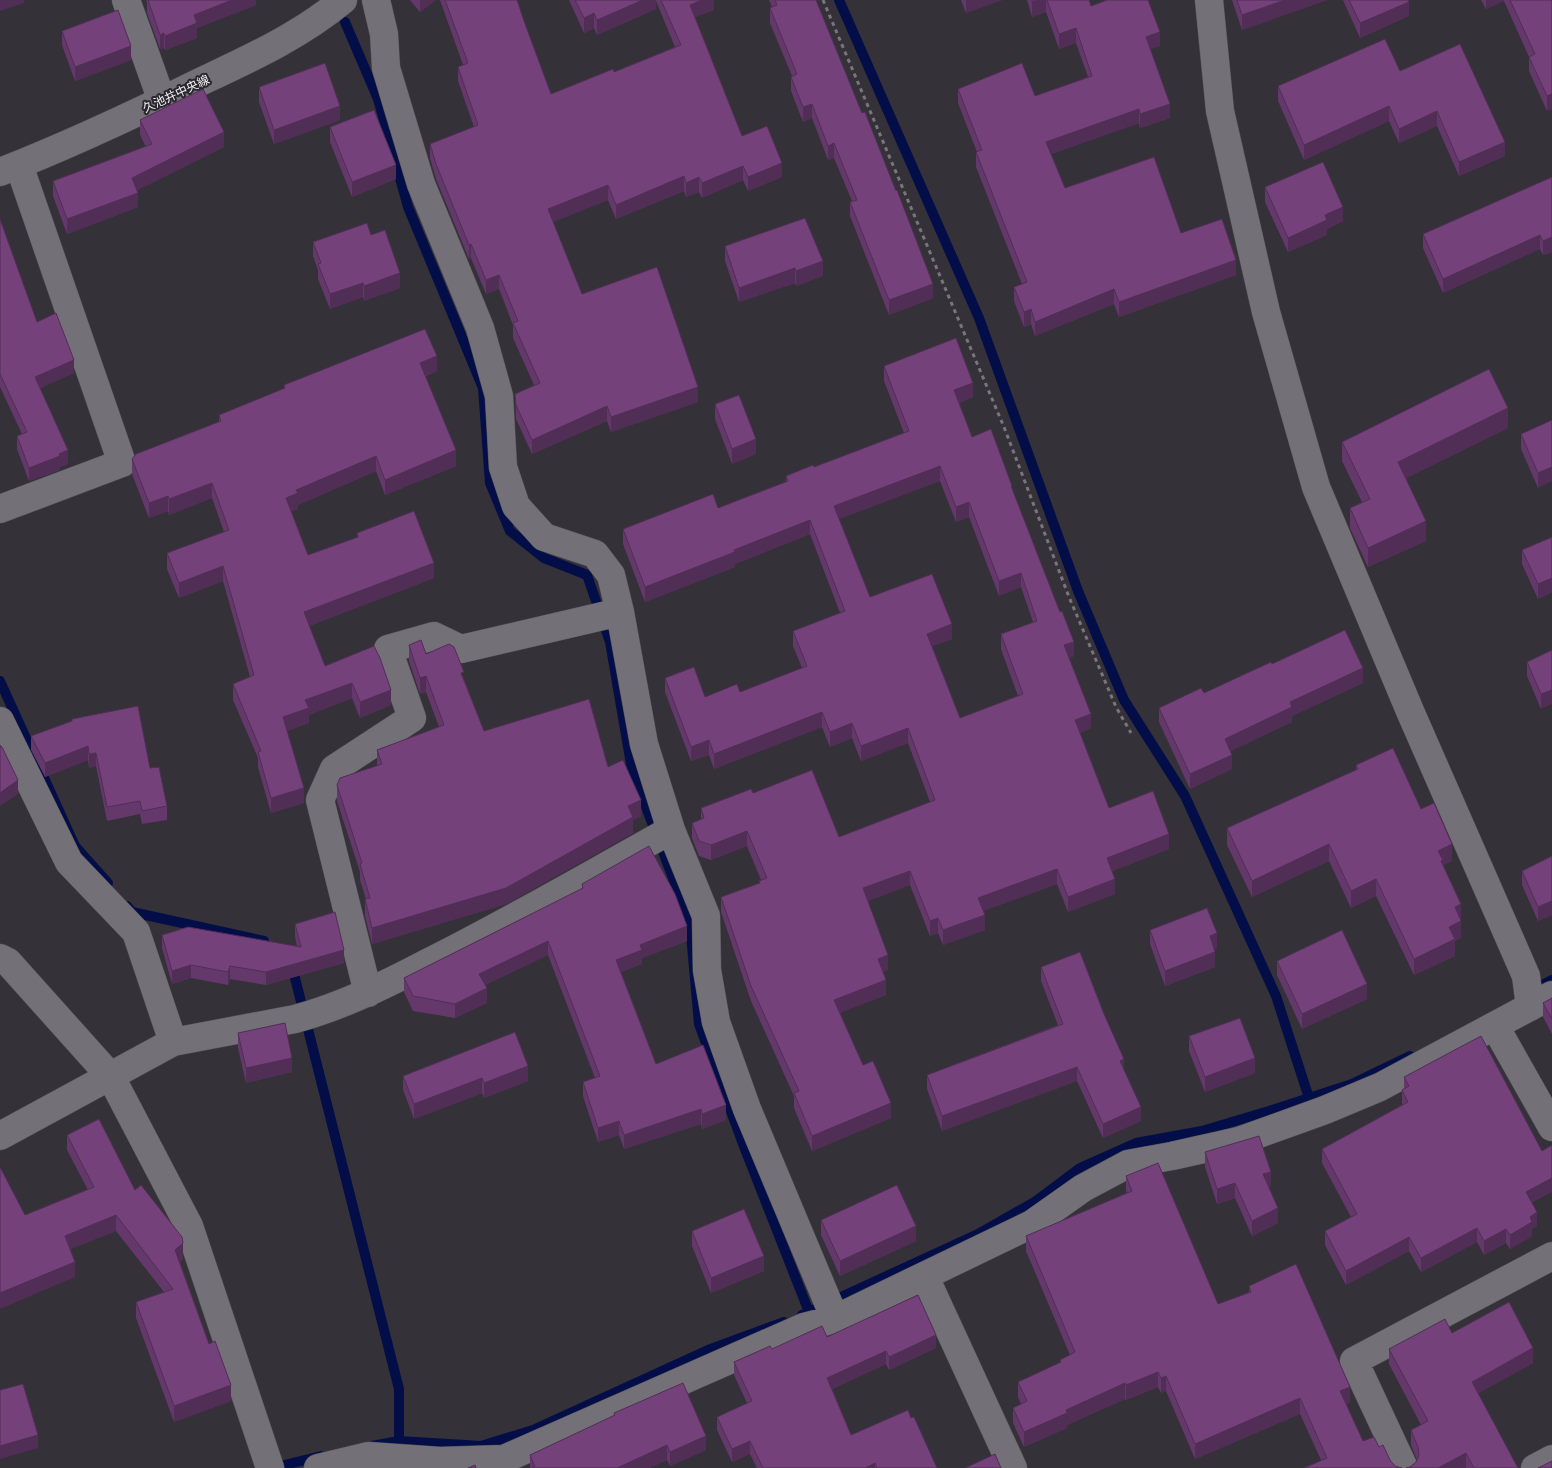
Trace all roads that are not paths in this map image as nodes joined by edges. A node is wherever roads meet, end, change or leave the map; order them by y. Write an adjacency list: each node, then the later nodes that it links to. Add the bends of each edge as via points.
1 (126, 0): 5 (street)
2 (343, 0): 5 (street, 久池井中央線, via 275,46)
3 (376, 0): 8 (street, via 384,34 386,68 421,184 480,328 499,396 503,466 516,506 544,537 595,554 611,575)
4 (1209, 0): 13 (street, via 1220,111 1266,312 1316,487 1410,712 1526,976)
5 (162, 101): 6 (street, 久池井中央線)
6 (9, 168): 7 (street, via 122,463)
7 (0, 509)
8 (620, 612): 10 (street, via 644,744); 12 (street, via 461,649 434,636 388,649 412,718 334,769 320,800)
9 (0, 721): 15 (street, via 69,862 136,932)
10 (671, 830): 12 (street, via 498,928); 21 (street, via 706,916 707,970 716,1022 747,1109)
11 (0, 958): 16 (street, via 8,962)
12 (368, 993): 15 (street, via 304,1016)
13 (1541, 1001): 14 (street)
14 (1495, 1026): 17 (street); 20 (street, via 1380,1087 1325,1110 1239,1141 1128,1164 1083,1188 1032,1224)
15 (173, 1042): 16 (street)
16 (111, 1077): 18 (street); 23 (street, via 189,1226)
17 (1552, 1126)
18 (0, 1136)
19 (1552, 1256): 27 (street, via 1354,1361)
20 (925, 1276): 21 (street); 26 (street)
21 (835, 1319): 24 (street, via 804,1327 504,1459)
22 (1552, 1460): 28 (street)
23 (268, 1462)
24 (484, 1464): 25 (street, via 368,1456)
25 (318, 1468)
26 (1013, 1468)
27 (1404, 1468)
28 (1535, 1468)

